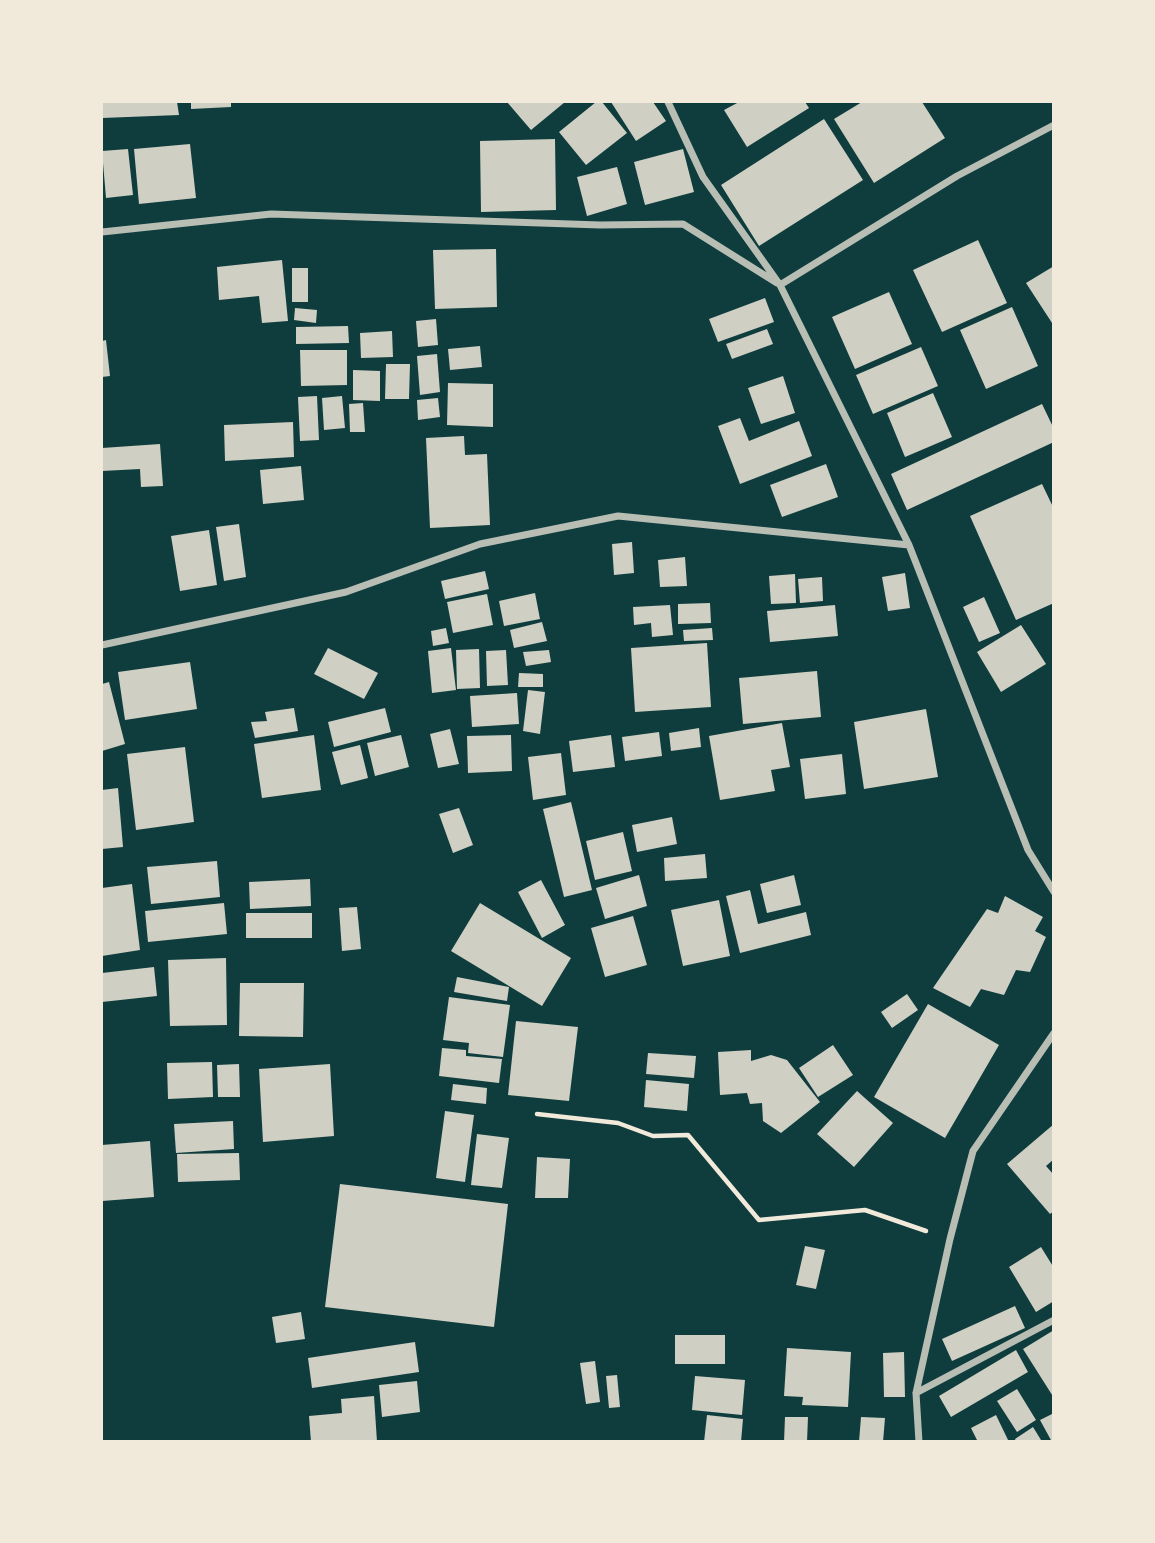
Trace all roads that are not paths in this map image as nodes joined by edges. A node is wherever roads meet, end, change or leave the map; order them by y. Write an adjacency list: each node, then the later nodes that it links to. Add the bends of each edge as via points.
1 (668, 102): 4 (street, via 703,177)
2 (1054, 125): 4 (street, via 957,176)
3 (102, 232): 4 (street, via 271,214 683,224)
4 (780, 285): 5 (street)
5 (909, 545): 6 (street, via 618,516 480,544 346,592); 7 (street, via 1028,850)
6 (102, 645)
7 (1054, 892)
8 (1054, 1033): 10 (street, via 973,1151)
9 (1054, 1320): 10 (street)
10 (916, 1393): 11 (street)
11 (919, 1441)

